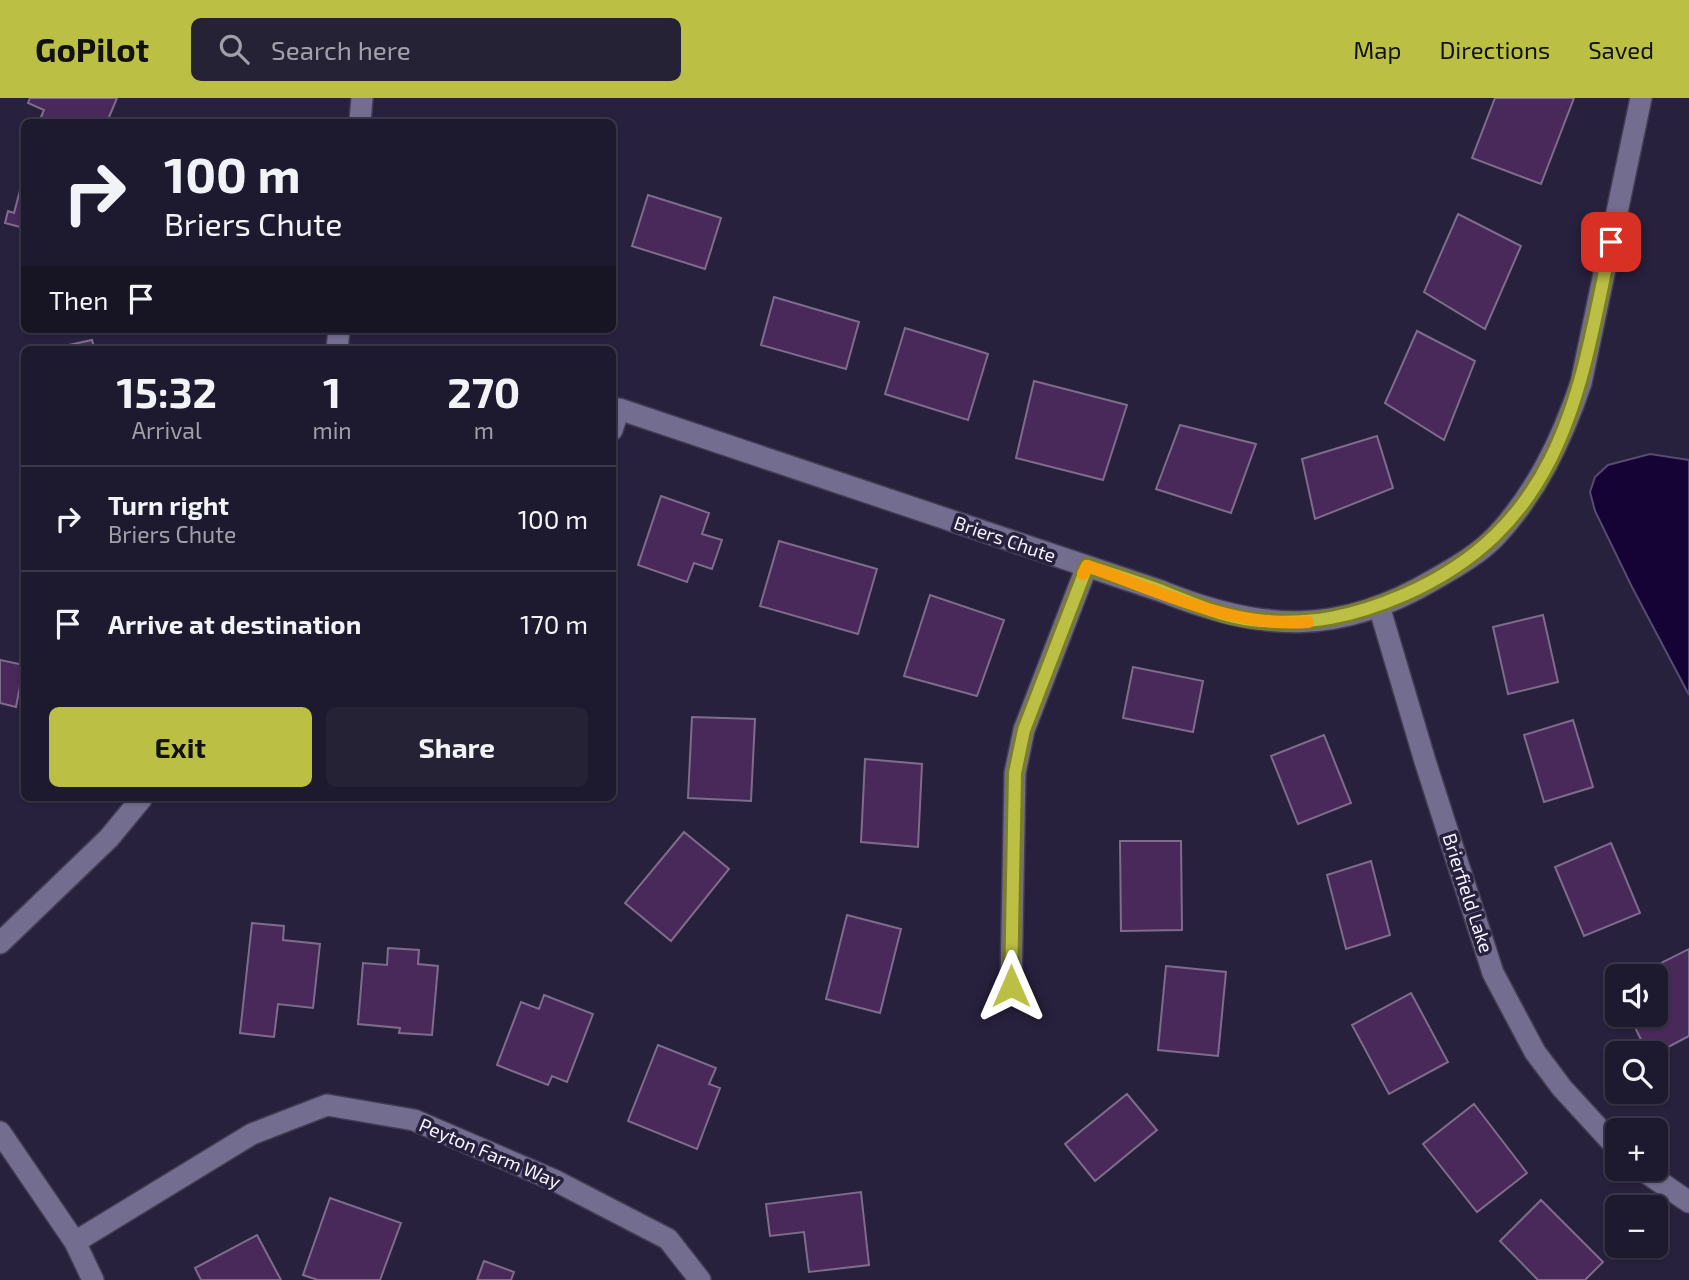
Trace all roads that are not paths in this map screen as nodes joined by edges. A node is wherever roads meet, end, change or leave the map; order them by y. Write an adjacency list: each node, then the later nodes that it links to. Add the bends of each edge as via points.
1 (361, 98): 3 (street)
2 (1641, 98): 6 (street, Briers Chute, via 1581,383 1548,465 1495,537 1431,582)
3 (360, 119)
4 (616, 420): 5 (street, Briers Chute, via 620,409)
5 (1087, 566): 6 (street, Briers Chute, via 1207,610 1250,620 1338,619); 9 (street, via 1024,730 1015,773)
6 (1379, 606): 11 (street, Brierfield Lake, via 1493,973 1535,1052)
7 (140, 801): 8 (street, via 109,838)
8 (0, 943)
9 (1011, 986)
10 (0, 1132): 14 (street)
11 (1605, 1135)
12 (1658, 1181): 13 (street)
13 (1689, 1202)
14 (75, 1242): 15 (street); 16 (street, Peyton Farm Way, via 252,1134 327,1105 414,1120 556,1181 668,1239)
15 (93, 1280)
16 (700, 1280)

